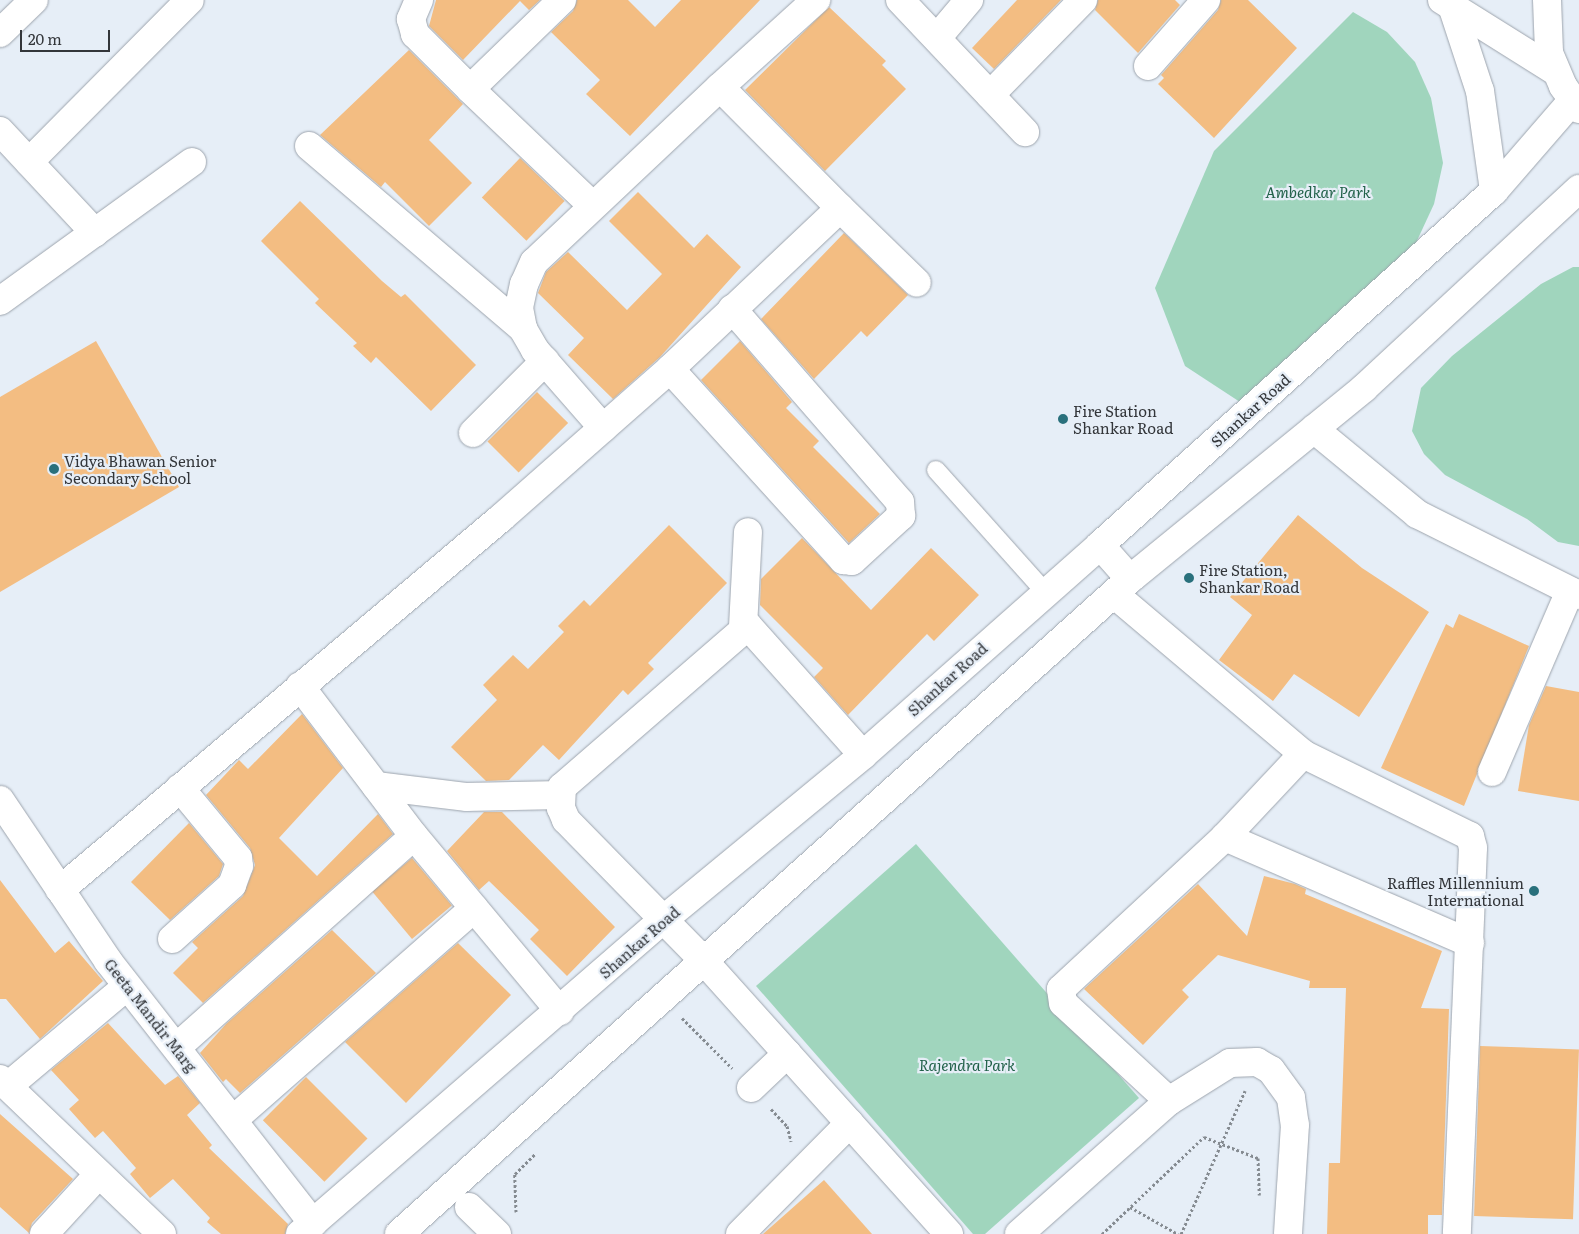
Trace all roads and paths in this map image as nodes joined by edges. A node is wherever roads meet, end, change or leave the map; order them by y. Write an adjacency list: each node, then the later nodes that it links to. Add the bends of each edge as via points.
1 (34, 0): 12 (street)
2 (190, 0): 23 (street)
3 (419, 0): 17 (street, via 411,18 414,34)
4 (562, 0): 17 (street)
5 (816, 0): 16 (street)
6 (900, 0): 13 (street)
7 (969, 0): 13 (street)
8 (1083, 0): 18 (street)
9 (1206, 0): 14 (street)
10 (1547, 0): 15 (street, via 1546,34)
11 (1447, 3): 15 (street); 26 (street, via 1480,91)
12 (0, 33)
13 (937, 38): 18 (street)
14 (1148, 66)
15 (1555, 71): 19 (street)
16 (720, 87): 27 (street); 28 (street)
17 (470, 89): 27 (street)
18 (990, 95): 21 (street)
19 (1575, 105): 26 (street, Shankar Road)
20 (0, 131): 23 (street)
21 (1025, 132)
22 (309, 146): 33 (street)
23 (29, 162): 29 (street)
24 (192, 162): 29 (street)
25 (1579, 189): 37 (street, via 1364,388)
26 (1494, 191): 41 (street, Shankar Road)
27 (592, 205): 33 (street, via 534,262 518,308)
28 (840, 208): 30 (street); 32 (street)
29 (95, 233): 31 (street)
30 (917, 283)
31 (0, 301)
32 (732, 309): 35 (street); 35 (street, via 900,502 901,516 852,561 843,560)
33 (523, 328): 34 (street)
34 (545, 361): 36 (street); 38 (street)
35 (670, 369): 36 (street)
36 (603, 428): 46 (street)
37 (1314, 429): 42 (street); 44 (street, via 1417,514)
38 (473, 433)
39 (936, 470): 43 (lane)
40 (748, 532): 45 (street)
41 (1100, 545): 42 (street); 43 (street, Shankar Road)
42 (1122, 586): 47 (street); 61 (street)
43 (1045, 592): 48 (street, Shankar Road)
44 (1574, 593): 49 (street)
45 (743, 627): 48 (street, via 753,627); 52 (street, via 562,787)
46 (300, 686): 50 (street); 51 (street)
47 (1303, 754): 55 (street); 60 (street, via 1470,836 1473,848)
48 (863, 755): 58 (street, Shankar Road)
49 (1492, 772)
50 (376, 786): 52 (street, via 467,797); 54 (street)
51 (180, 788): 56 (street); 59 (street, via 238,858 239,866 232,885)
52 (560, 796): 58 (street, via 566,820)
53 (0, 800): 56 (street, Geeta Mandir Marg)
54 (414, 836): 57 (street); 65 (street)
55 (1225, 837): 60 (street); 70 (street, via 1061,989 1063,1003)
56 (60, 890): 62 (street, Geeta Mandir Marg)
57 (474, 908): 63 (street); 71 (street)
58 (663, 920): 61 (street); 63 (street, Shankar Road)
59 (172, 939)
60 (1470, 943): 91 (street)
61 (704, 961): 66 (street); 84 (street)
62 (127, 986): 65 (street, Geeta Mandir Marg); 68 (street)
63 (560, 1011): 81 (street, Shankar Road)
64 (674, 1017): 69 (path, via 684,1018)
65 (176, 1047): 71 (street, Geeta Mandir Marg)
66 (787, 1054): 69 (street); 72 (street)
67 (1257, 1062): 70 (street, via 1230,1063); 73 (path); 90 (street, via 1271,1070 1291,1098 1295,1125)
68 (4, 1082): 76 (street)
69 (751, 1088): 75 (path, via 787,1126)
70 (1169, 1101): 87 (street)
71 (233, 1120): 81 (street, Geeta Mandir Marg)
72 (850, 1123): 85 (street); 86 (street)
73 (1222, 1144): 77 (path, via 1258,1158); 79 (path, via 1204,1137); 89 (path)
74 (542, 1147): 80 (path, via 515,1174)
75 (793, 1149)
76 (99, 1174): 82 (street); 83 (street)
77 (1260, 1205)
78 (469, 1207): 80 (street)
79 (1130, 1207): 88 (path); 89 (path)
80 (507, 1225)
81 (307, 1229)
82 (44, 1234)
83 (162, 1234)
84 (399, 1234)
85 (740, 1234)
86 (949, 1234)
87 (1019, 1234)
88 (1102, 1234)
89 (1180, 1234)
90 (1288, 1234)
91 (1458, 1234)

